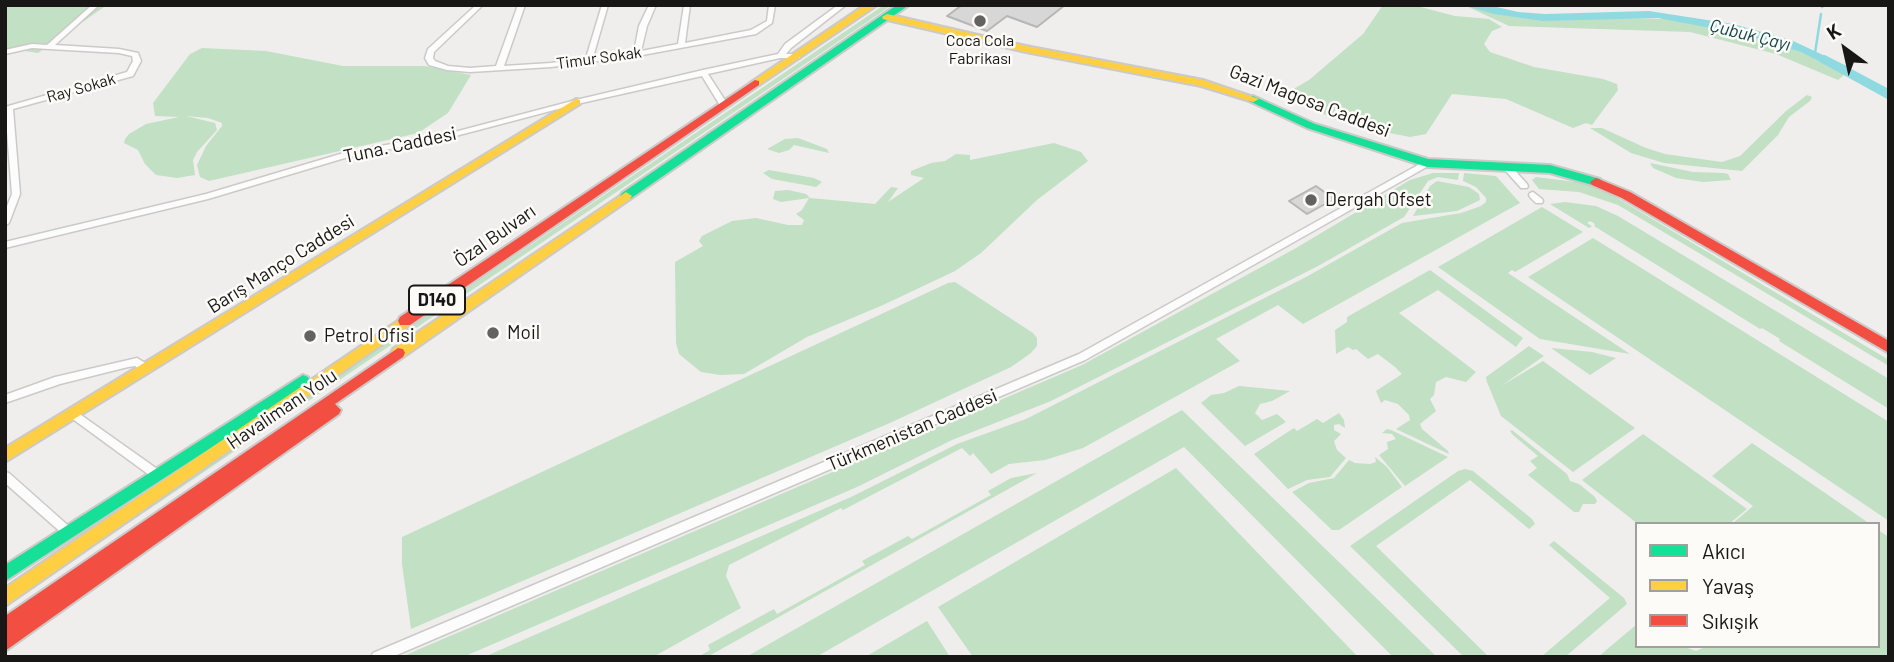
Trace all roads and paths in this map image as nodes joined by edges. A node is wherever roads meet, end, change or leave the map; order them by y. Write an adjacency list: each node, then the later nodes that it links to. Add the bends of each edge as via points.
1 (96, 5): 13 (street)
2 (480, 5): 19 (street, Timur Sokak, via 429,58 432,63 457,69)
3 (522, 5): 19 (street)
4 (605, 5): 18 (street)
5 (653, 5): 15 (street)
6 (687, 5): 12 (street)
7 (772, 5): 12 (street, Timur Sokak, via 772,19 764,28)
8 (843, 5): 16 (street)
9 (872, 5): 17 (main road, Özal Bulvarı / D140)
10 (904, 5): 11 (main road, D140)
11 (887, 17): 24 (main road, Gazi Magosa Caddesi, via 1211,85 1257,100 1311,126); 32 (main road, Havalimanı Yolu / D140)
12 (681, 46): 15 (street, Timur Sokak)
13 (47, 48): 14 (street, Ray Sokak); 23 (street, Ray Sokak, via 129,52 137,61 130,74)
14 (5, 52)
15 (637, 54): 18 (street, Timur Sokak)
16 (780, 56): 17 (street, Tuna. Caddesi); 20 (street, Tuna. Caddesi)
17 (797, 56): 22 (main road, Özal Bulvarı / D140)
18 (589, 60): 19 (street, Timur Sokak)
19 (499, 68)
20 (703, 72): 21 (street, Tuna. Caddesi); 22 (street)
21 (576, 102): 28 (street, Tuna. Caddesi, via 447,136 347,155 201,198); 31 (main road, Barış Manço Caddesi)
22 (724, 105): 29 (main road, Özal Bulvarı / D140)
23 (7, 109): 27 (street, via 16,194)
24 (1427, 163): 25 (main road, Gazi Magosa Caddesi); 43 (street, Türkmenistan Caddesi, via 1082,357)
25 (1507, 167): 26 (street); 30 (main road, Gazi Magosa Caddesi, via 1563,171 1612,188)
26 (1524, 186)
27 (5, 223)
28 (5, 245)
29 (386, 336): 36 (main road, via 285,391); 40 (main road, Özal Bulvarı / D140)
30 (1889, 348)
31 (146, 369): 33 (street, via 137,362 128,363); 34 (main road, Barış Manço Caddesi)
32 (373, 369): 41 (main road, Havalimanı Yolu / D140); 42 (main road, via 345,402)
33 (5, 399)
34 (74, 414): 35 (main road, Barış Manço Caddesi); 36 (street)
35 (5, 456)
36 (156, 474): 38 (main road)
37 (5, 476): 38 (street)
38 (68, 533): 39 (main road)
39 (5, 574)
40 (5, 598)
41 (5, 626)
42 (5, 643)
43 (377, 657)

